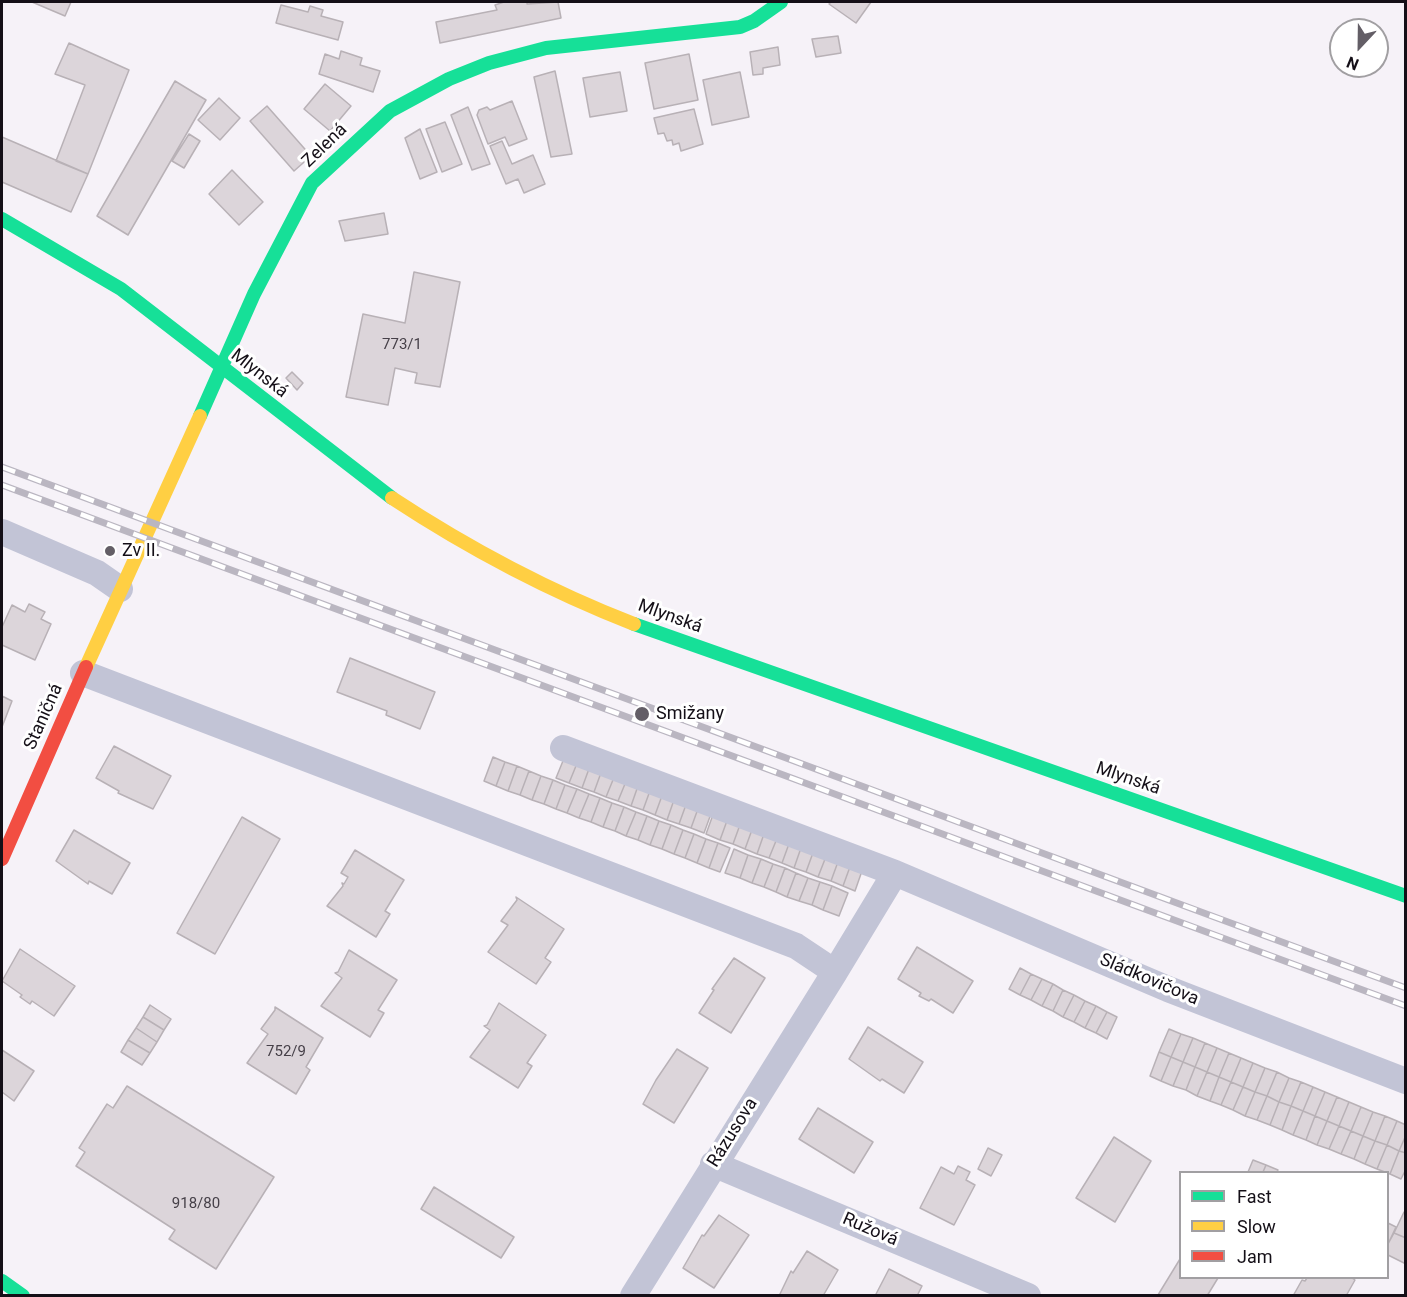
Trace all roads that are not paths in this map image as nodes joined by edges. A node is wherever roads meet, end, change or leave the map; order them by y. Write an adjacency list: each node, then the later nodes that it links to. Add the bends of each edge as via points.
1 (781, 2): 3 (street, Zelená, via 740,27 546,48 489,63 449,79 390,111 312,183)
2 (2, 219): 3 (street, Mlynská, via 121,289)
3 (221, 367): 5 (street, Zelená); 10 (street, Mlynská, via 403,505 493,560 598,610)
4 (2, 532): 5 (street, via 97,573)
5 (120, 589): 6 (street, Staničná)
6 (83, 673): 8 (street, Staničná); 11 (street, via 796,946)
7 (563, 748): 9 (street, Sládkovičova)
8 (2, 859)
9 (895, 873): 11 (street, Rázusova); 12 (street, Sládkovičova, via 1168,989)
10 (1406, 896)
11 (835, 972): 13 (street, Rázusova)
12 (1406, 1081)
13 (713, 1164): 16 (street, Rázusova); 17 (street, Ružová)
14 (2, 1281): 15 (street)
15 (23, 1296)
16 (633, 1296)
17 (1028, 1296)

